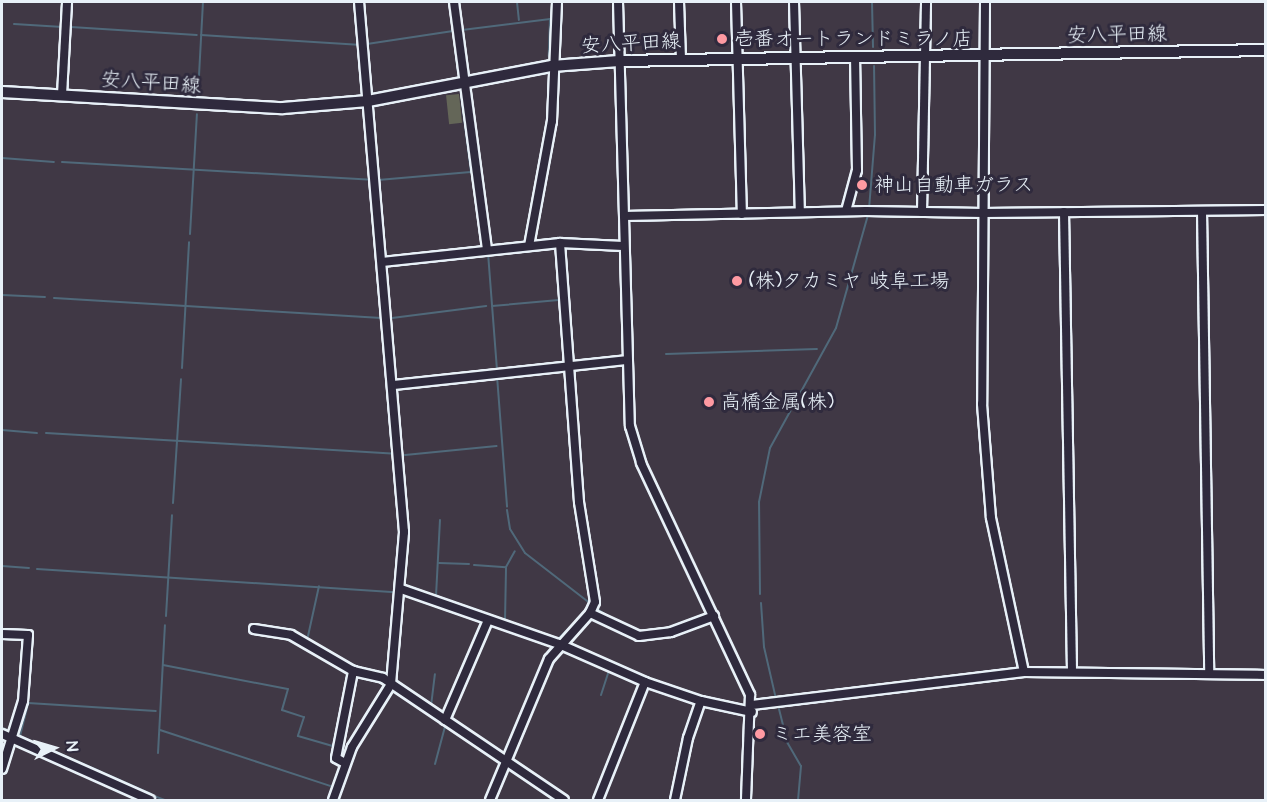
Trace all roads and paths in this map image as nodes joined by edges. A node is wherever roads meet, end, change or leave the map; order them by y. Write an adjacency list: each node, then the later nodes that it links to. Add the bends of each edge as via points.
1 (67, 2): 22 (street)
2 (359, 2): 23 (street)
3 (454, 2): 20 (street)
4 (557, 2): 19 (street)
5 (618, 2): 18 (street)
6 (679, 2): 17 (street)
7 (736, 2): 16 (street)
8 (794, 2): 14 (street)
9 (926, 2): 13 (street)
10 (984, 2): 12 (street)
11 (1266, 50): 12 (main road, 安八平田線)
12 (984, 55): 13 (main road, 安八平田線); 30 (street)
13 (926, 56): 15 (main road, 安八平田線); 28 (street)
14 (796, 57): 15 (main road, 安八平田線); 16 (main road, 安八平田線); 27 (street)
15 (855, 57): 25 (street, via 857,170)
16 (737, 58): 17 (main road, 安八平田線); 31 (street)
17 (681, 59): 18 (main road, 安八平田線)
18 (619, 61): 19 (main road, 安八平田線); 32 (street)
19 (552, 66): 20 (main road, 安八平田線); 34 (street, via 550,137)
20 (464, 82): 23 (main road, 安八平田線); 36 (street)
21 (2, 92): 22 (main road, 安八平田線)
22 (62, 95): 23 (main road, 安八平田線, via 249,108)
23 (368, 101): 37 (street)
24 (1266, 210): 26 (street)
25 (846, 211): 27 (street); 28 (street)
26 (1202, 211): 29 (street); 51 (street)
27 (800, 212): 31 (street)
28 (922, 212): 30 (street)
29 (1064, 212): 30 (street); 49 (street)
30 (983, 213): 50 (street, via 982,404 991,518)
31 (741, 214): 32 (street)
32 (624, 216): 35 (street)
33 (560, 243): 34 (street); 35 (street); 39 (street)
34 (529, 246): 36 (street)
35 (623, 246): 38 (street)
36 (487, 250): 37 (street)
37 (382, 262): 40 (street)
38 (627, 360): 39 (street); 43 (street, via 634,446)
39 (567, 366): 40 (street); 42 (street, via 579,502 595,602)
40 (393, 385): 41 (street, via 404,518)
41 (401, 589): 44 (street); 54 (street)
42 (590, 614): 43 (street, via 639,636 671,632); 47 (street)
43 (714, 616): 56 (street)
44 (488, 620): 47 (street); 57 (street)
45 (254, 629): 48 (street, via 291,635)
46 (2, 634): 59 (street, via 28,635 23,702)
47 (559, 644): 53 (street); 60 (street, via 549,658)
48 (353, 671): 54 (street); 61 (street, via 336,758)
49 (1072, 671): 50 (street); 51 (street)
50 (1024, 672): 56 (street)
51 (1209, 674): 52 (street)
52 (1266, 675)
53 (645, 682): 55 (street); 67 (street)
54 (391, 684): 57 (street); 61 (street)
55 (701, 701): 56 (street); 68 (street, via 688,738)
56 (752, 709): 69 (street)
57 (445, 720): 60 (street)
58 (2, 734): 59 (street)
59 (14, 739): 62 (street); 63 (street)
60 (507, 762): 65 (street); 66 (street)
61 (345, 763): 64 (street)
62 (2, 769)
63 (150, 801)
64 (333, 801)
65 (490, 801)
66 (564, 801)
67 (598, 801)
68 (675, 801)
69 (746, 801)

